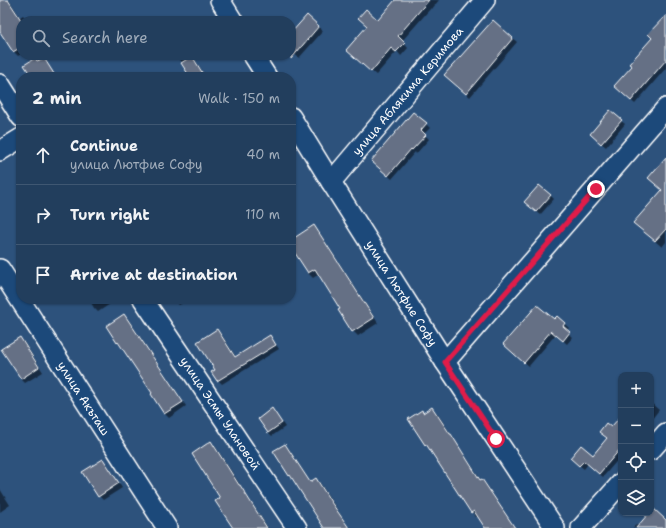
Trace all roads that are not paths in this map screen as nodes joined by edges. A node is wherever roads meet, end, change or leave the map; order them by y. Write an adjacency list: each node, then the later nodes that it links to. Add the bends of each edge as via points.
1 (220, 0): 3 (street)
2 (485, 0): 12 (street, улица Аблякима Керимова)
3 (230, 16)
4 (256, 60): 5 (street)
5 (264, 72)
6 (0, 84): 8 (street)
7 (666, 108): 17 (street)
8 (16, 109)
9 (296, 125): 12 (street, улица Лютфие Софу)
10 (16, 141): 11 (street)
11 (0, 151)
12 (331, 182): 17 (street, улица Лютфие Софу)
13 (0, 270): 14 (street, улица Акъташ)
14 (16, 295)
15 (22, 304): 21 (street, улица Акъташ)
16 (146, 304): 22 (street, улица Эсмы Улановой)
17 (445, 362): 23 (street, улица Лютфие Софу)
18 (666, 433): 19 (street)
19 (654, 447)
20 (618, 486): 24 (street)
21 (167, 528)
22 (297, 528)
23 (555, 528)
24 (581, 528)

